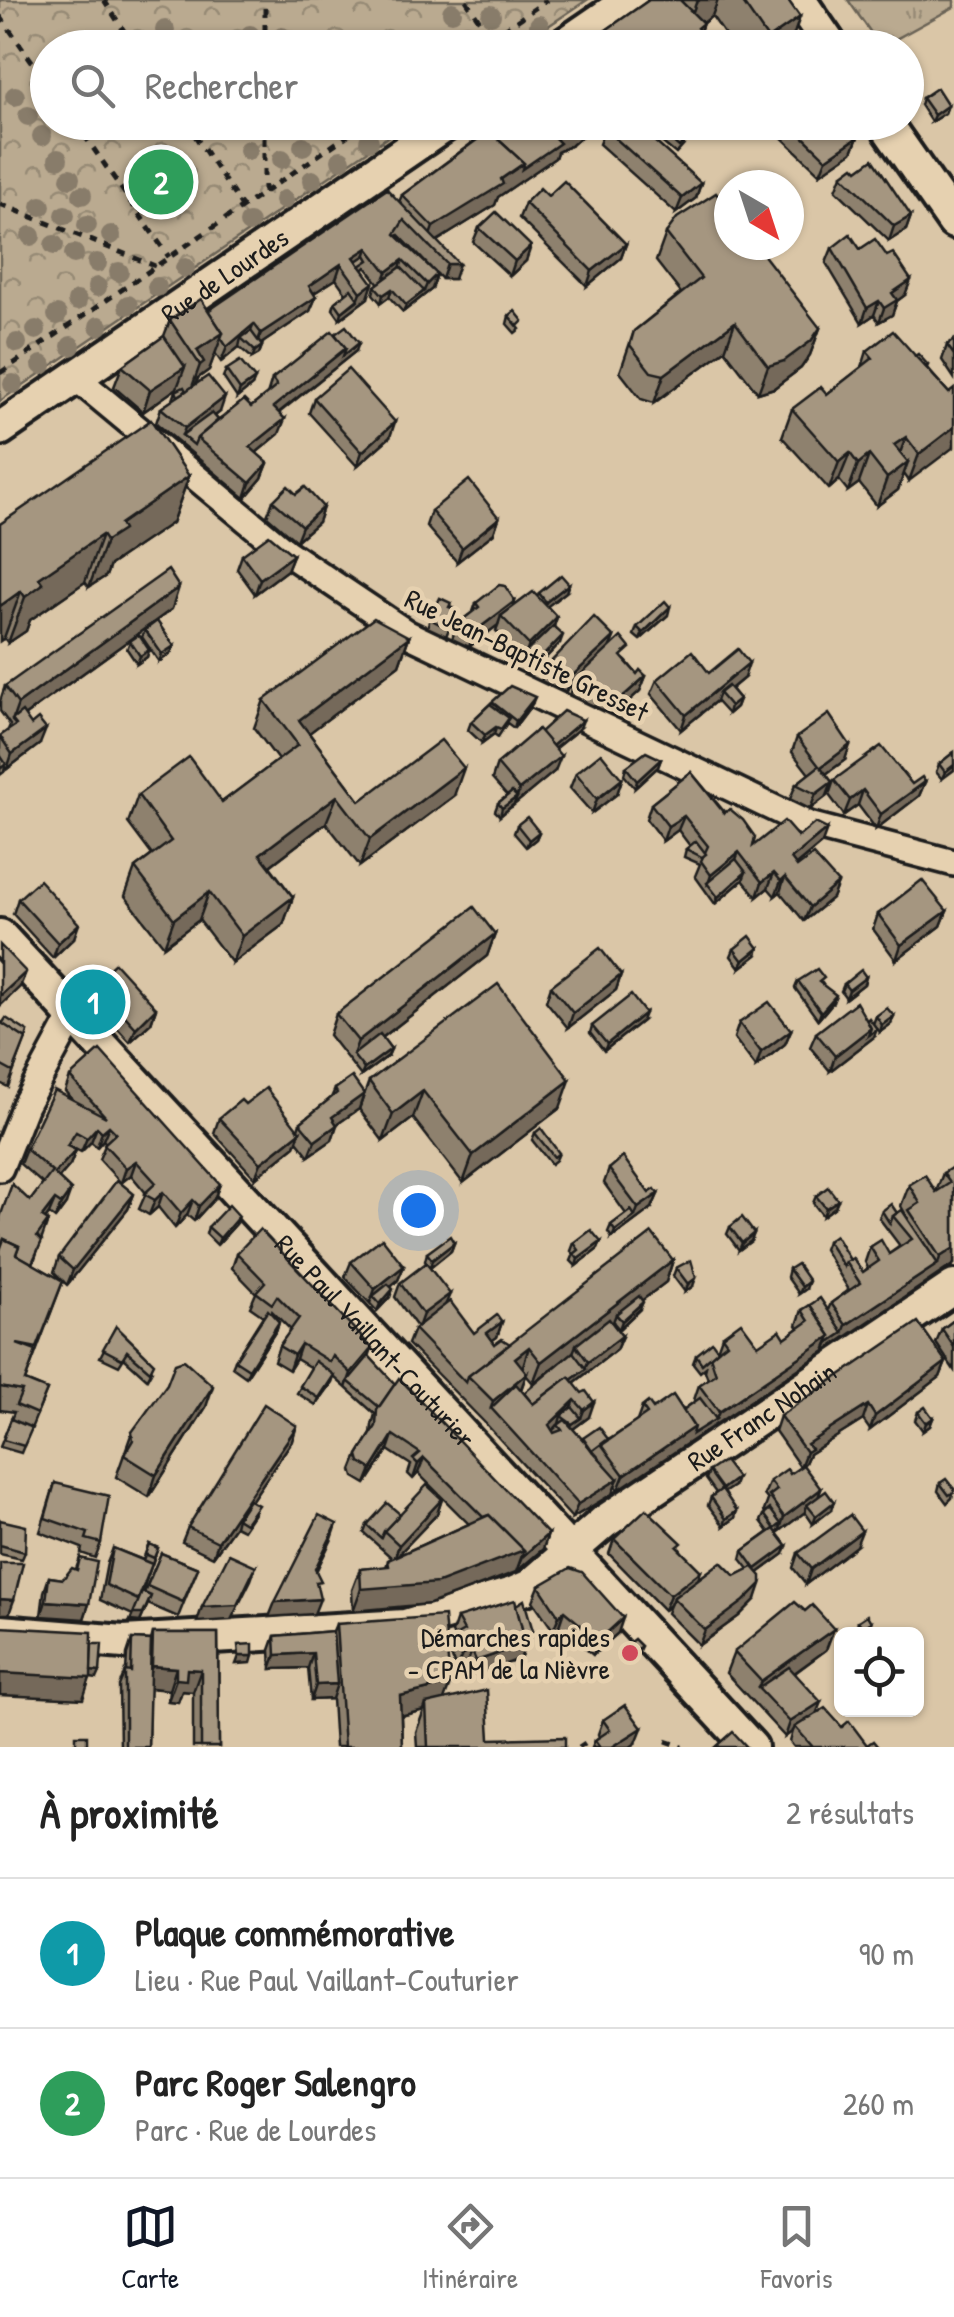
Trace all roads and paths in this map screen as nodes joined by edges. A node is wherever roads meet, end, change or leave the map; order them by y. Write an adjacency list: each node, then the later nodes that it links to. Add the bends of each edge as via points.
1 (104, 0): 8 (path)
2 (265, 0): 9 (path)
3 (466, 0): 10 (path)
4 (547, 0): 11 (path)
5 (630, 0): 12 (street)
6 (799, 0): 13 (street)
7 (0, 16): 14 (path)
8 (124, 30)
9 (265, 30)
10 (486, 30)
11 (503, 30)
12 (586, 30)
13 (820, 30)
14 (30, 58)
15 (87, 140): 27 (path)
16 (198, 140): 23 (path)
17 (264, 140): 21 (path)
18 (341, 140): 21 (path)
19 (422, 140): 30 (street, Rue de Lourdes)
20 (897, 140): 24 (street)
21 (264, 193): 23 (path)
22 (0, 204): 28 (path)
23 (242, 208): 25 (path)
24 (954, 222)
25 (204, 234): 26 (path); 27 (path)
26 (214, 249)
27 (169, 258): 28 (path)
28 (157, 266): 29 (path)
29 (0, 373)
30 (74, 376): 31 (street, Rue de Lourdes); 32 (street, Rue Jean-Baptiste Gresset, via 286,552 408,634 809,825)
31 (0, 429)
32 (954, 864)
33 (0, 936): 34 (street, Rue Paul Vaillant-Couturier)
34 (74, 1014): 35 (street); 38 (street, Rue Paul Vaillant-Couturier)
35 (8, 1124): 36 (street)
36 (0, 1168)
37 (954, 1288): 38 (street, Rue Franc Nohain, via 604,1522)
38 (573, 1550): 39 (street, Rue Franc Nohain, via 512,1594 406,1626 124,1642); 42 (street, Rue Paul Vaillant-Couturier)
39 (0, 1632)
40 (666, 1740): 41 (path)
41 (683, 1747)
42 (751, 1747)

